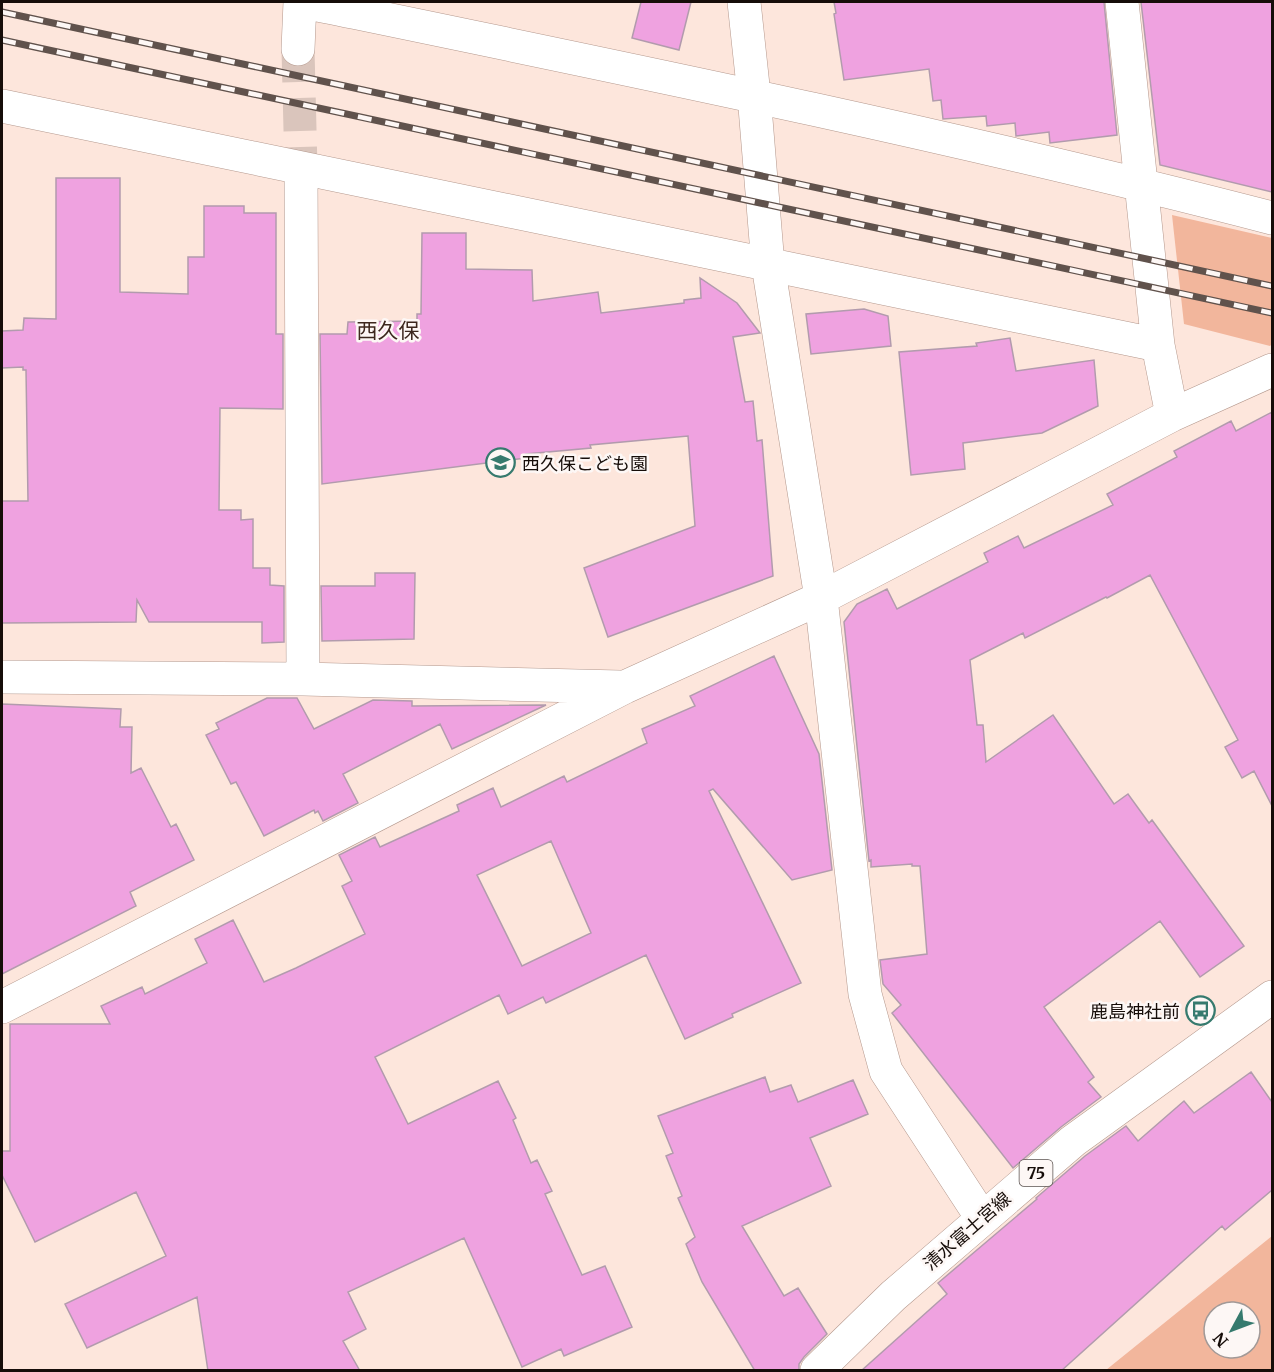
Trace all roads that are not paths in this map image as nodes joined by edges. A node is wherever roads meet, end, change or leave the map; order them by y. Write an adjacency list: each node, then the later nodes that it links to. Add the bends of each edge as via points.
1 (300, 2): 5 (street)
2 (304, 2): 6 (street)
3 (744, 2): 6 (street)
4 (1122, 2): 9 (street)
5 (298, 50)
6 (754, 95): 9 (street); 11 (street)
7 (2, 106): 8 (street)
8 (301, 169): 11 (street); 17 (street)
9 (1142, 185): 10 (street); 12 (street)
10 (1272, 218)
11 (768, 265): 12 (street); 15 (street)
12 (1158, 345): 14 (street)
13 (1272, 370): 14 (street)
14 (1172, 415): 15 (street)
15 (821, 598): 18 (street); 21 (street, via 868,1005 886,1071)
16 (2, 677): 17 (street)
17 (303, 679): 18 (street)
18 (625, 687): 20 (street)
19 (1272, 997): 21 (street, 清水富士宮線 / 75, via 1073,1141)
20 (2, 1007)
21 (982, 1218): 22 (street, 清水富士宮線 / 75, via 893,1296)
22 (817, 1371)

